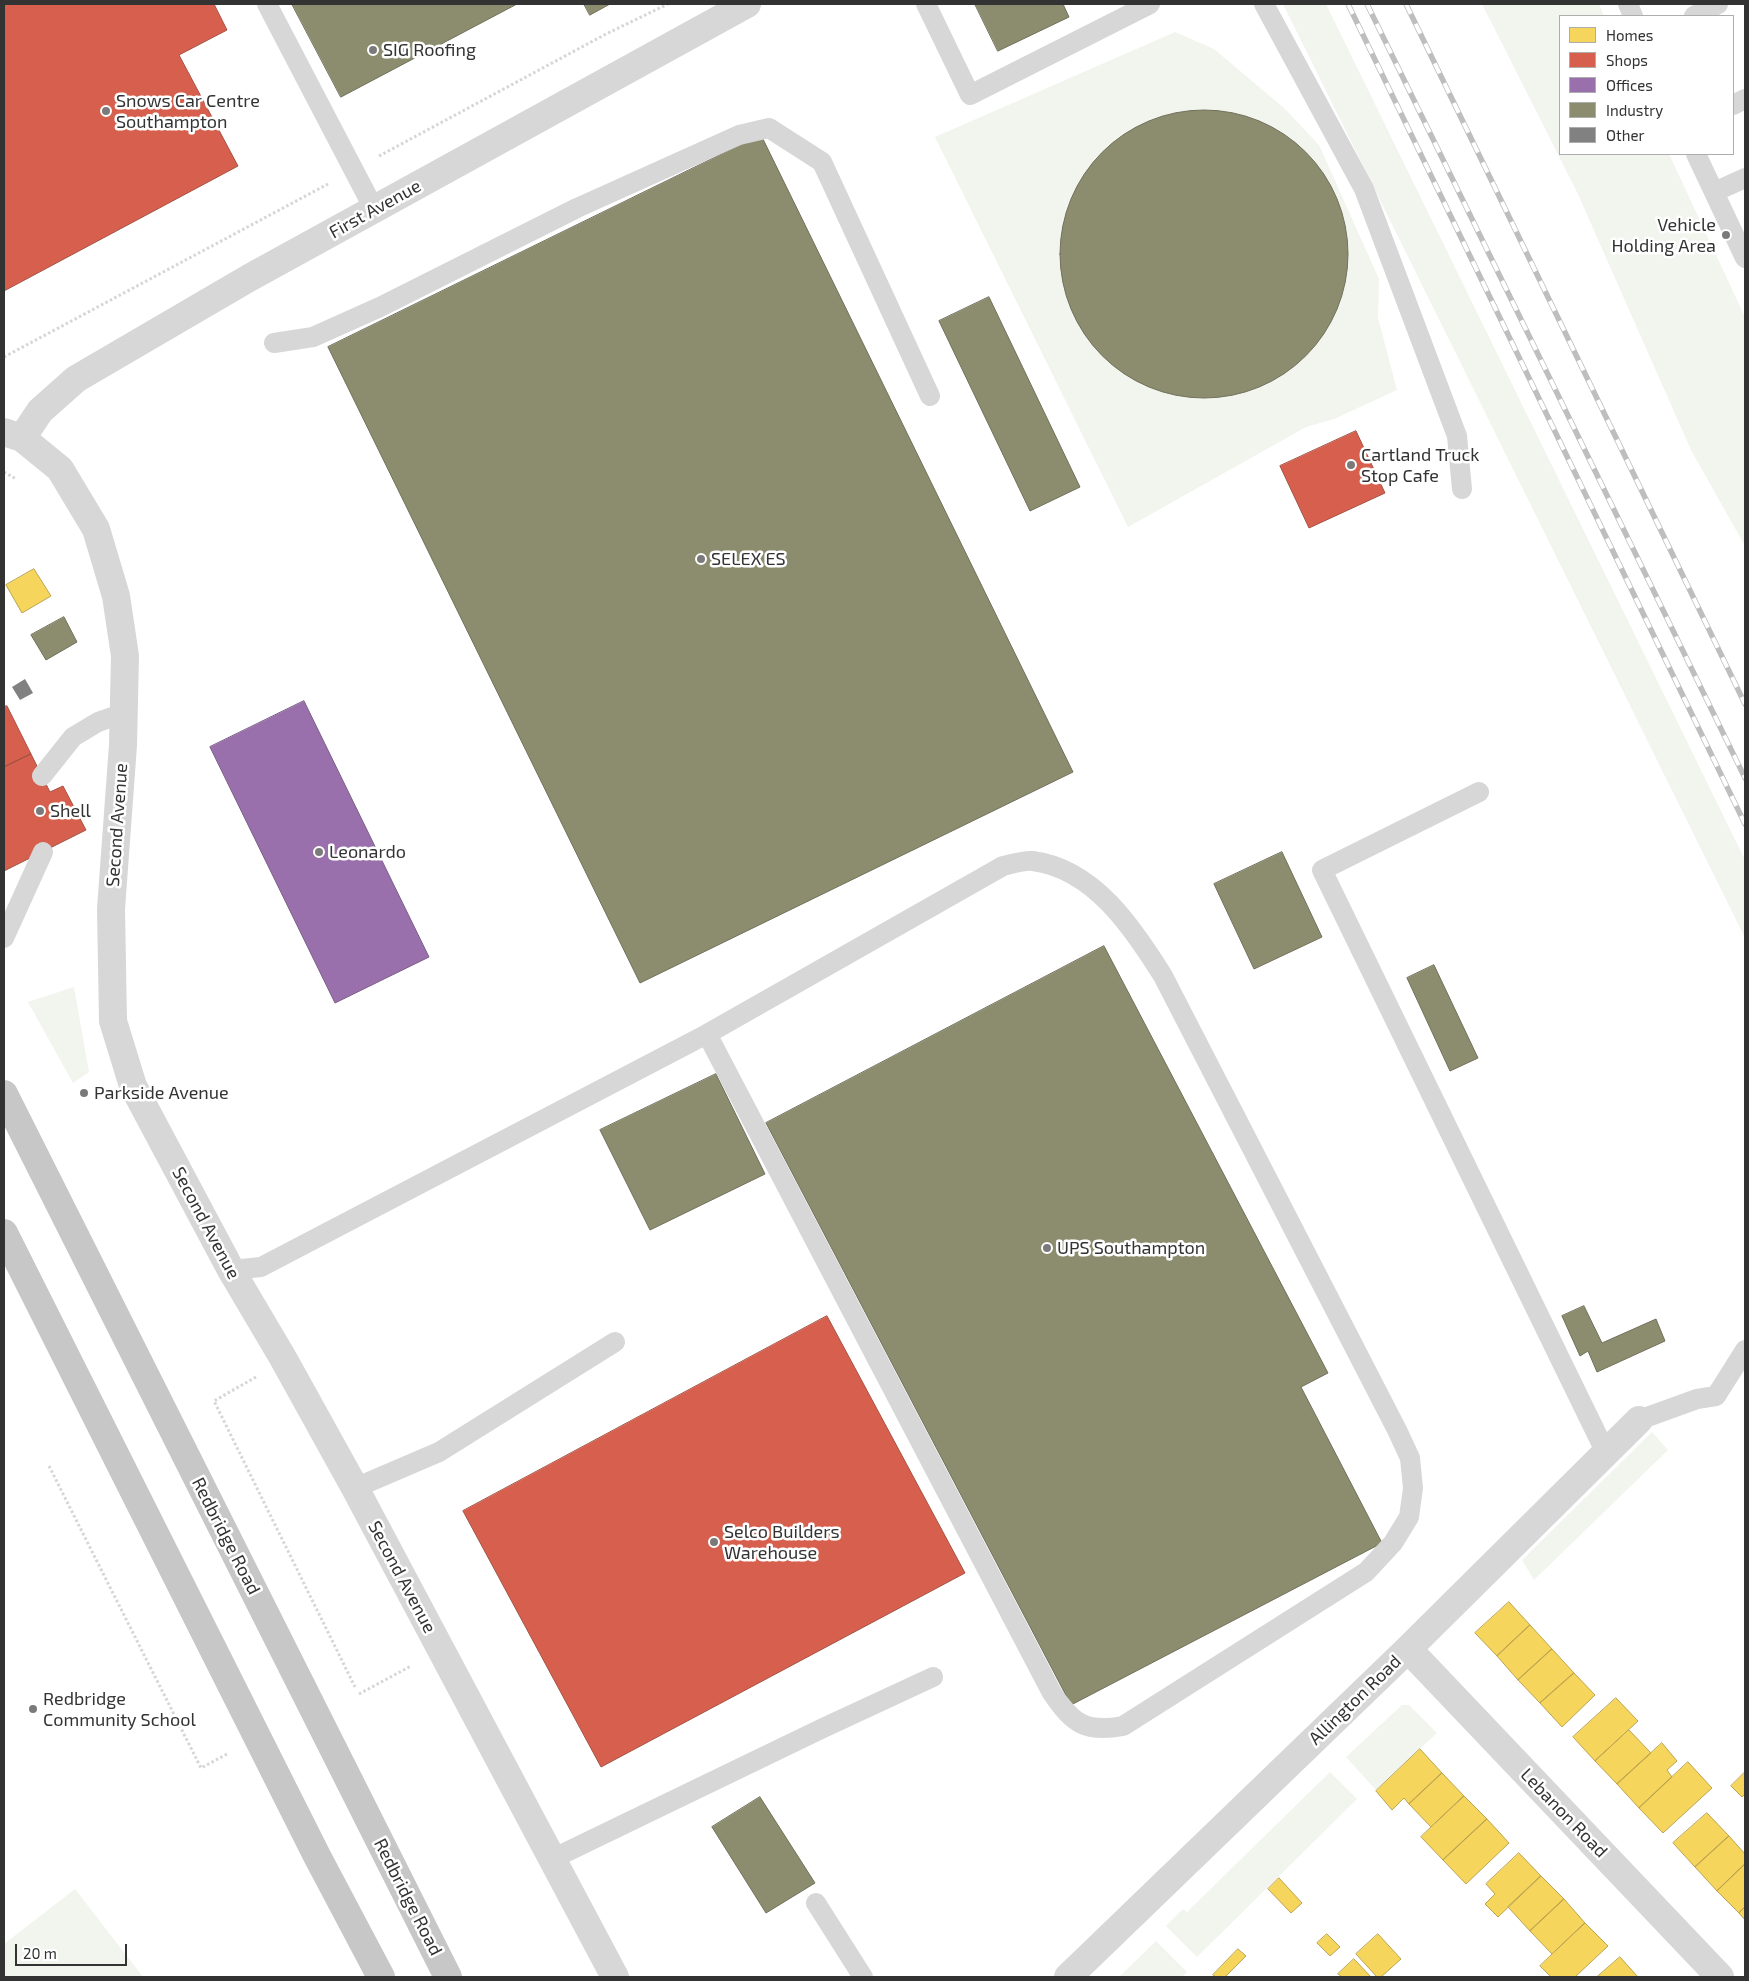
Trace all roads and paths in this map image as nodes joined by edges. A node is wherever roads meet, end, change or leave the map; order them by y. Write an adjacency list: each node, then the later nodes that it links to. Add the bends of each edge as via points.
1 (267, 4): 11 (lane)
2 (747, 4): 11 (street, First Avenue)
3 (926, 4): 4 (lane, via 970,95)
4 (1150, 4)
5 (1264, 4): 16 (lane, via 1364,189 1457,436)
6 (1718, 4): 7 (lane)
7 (1696, 15)
8 (1696, 155): 10 (lane)
9 (1745, 178): 10 (lane)
10 (1714, 192): 12 (lane)
11 (374, 209): 15 (street, First Avenue, via 76,379)
12 (1745, 258)
13 (274, 343): 14 (lane, via 313,337 586,204 739,134 769,128 822,162)
14 (930, 396)
15 (13, 435): 17 (street, Second Avenue, via 60,469 96,529 116,596 125,656)
16 (1462, 489)
17 (124, 713): 18 (lane, via 98,722 73,737); 25 (street, Second Avenue, via 111,909 113,1022 133,1086)
18 (42, 776)
19 (1479, 792): 30 (lane, via 1322,870)
20 (42, 852): 21 (lane)
21 (4, 938)
22 (707, 1034): 22 (lane, via 1003,866 1031,860 1058,866 1086,883 1111,904 1138,936 1163,976 1397,1430 1410,1458 1412,1488 1408,1517 1394,1543 1366,1572 1124,1726 1105,1730 1086,1726 1066,1713 1052,1693); 25 (lane, via 261,1267)
23 (4, 1094): 42 (highway, Redbridge Road)
24 (4, 1233): 41 (highway)
25 (231, 1270): 28 (street, Second Avenue)
26 (615, 1342): 32 (lane, via 439,1452)
27 (1745, 1350): 29 (lane, via 1716,1396 1697,1399)
28 (283, 1358): 32 (street, Second Avenue); 36 (path, via 214,1401)
29 (1640, 1420): 30 (street, Allington Road)
30 (1606, 1453): 34 (street, Allington Road)
31 (49, 1466): 38 (path)
32 (355, 1488): 33 (street, Second Avenue)
33 (440, 1649): 37 (path); 39 (street, Second Avenue)
34 (1408, 1649): 45 (street, Allington Road); 46 (street, Lebanon Road)
35 (933, 1677): 39 (lane)
36 (355, 1687)
37 (359, 1694)
38 (201, 1768)
39 (552, 1859): 43 (street, Second Avenue)
40 (816, 1903): 44 (lane)
41 (381, 1977)
42 (448, 1977)
43 (615, 1977)
44 (864, 1977)
45 (1068, 1977)
46 (1720, 1977)

